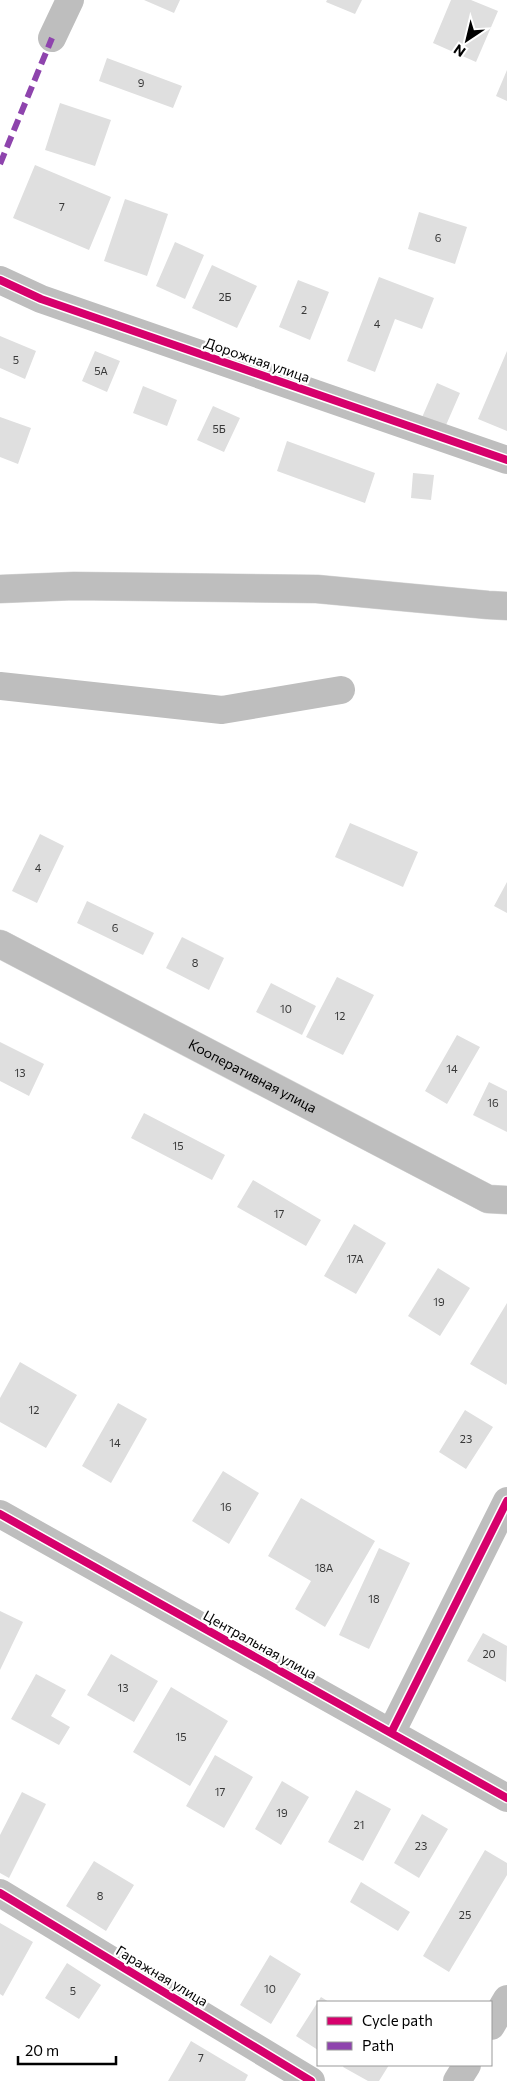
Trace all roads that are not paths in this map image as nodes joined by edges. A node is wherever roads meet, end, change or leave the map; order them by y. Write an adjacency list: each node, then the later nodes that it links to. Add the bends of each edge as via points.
1 (70, 0): 2 (street)
2 (52, 38)
3 (0, 280): 4 (street, Дорожная улица, via 41,299)
4 (507, 460)
5 (0, 589): 6 (street, via 74,586 317,589)
6 (501, 608)
7 (0, 686): 8 (street, via 222,710)
8 (342, 690)
9 (0, 944): 10 (street, Кооперативная улица)
10 (501, 1203)
11 (507, 1501): 13 (street)
12 (0, 1514): 13 (street, Центральная улица)
13 (391, 1733): 14 (street, Центральная улица)
14 (507, 1798)
15 (0, 1893): 19 (street, Гаражная улица)
16 (507, 1999): 17 (street)
17 (492, 2024)
18 (466, 2066): 20 (street)
19 (311, 2081)
20 (457, 2081)

